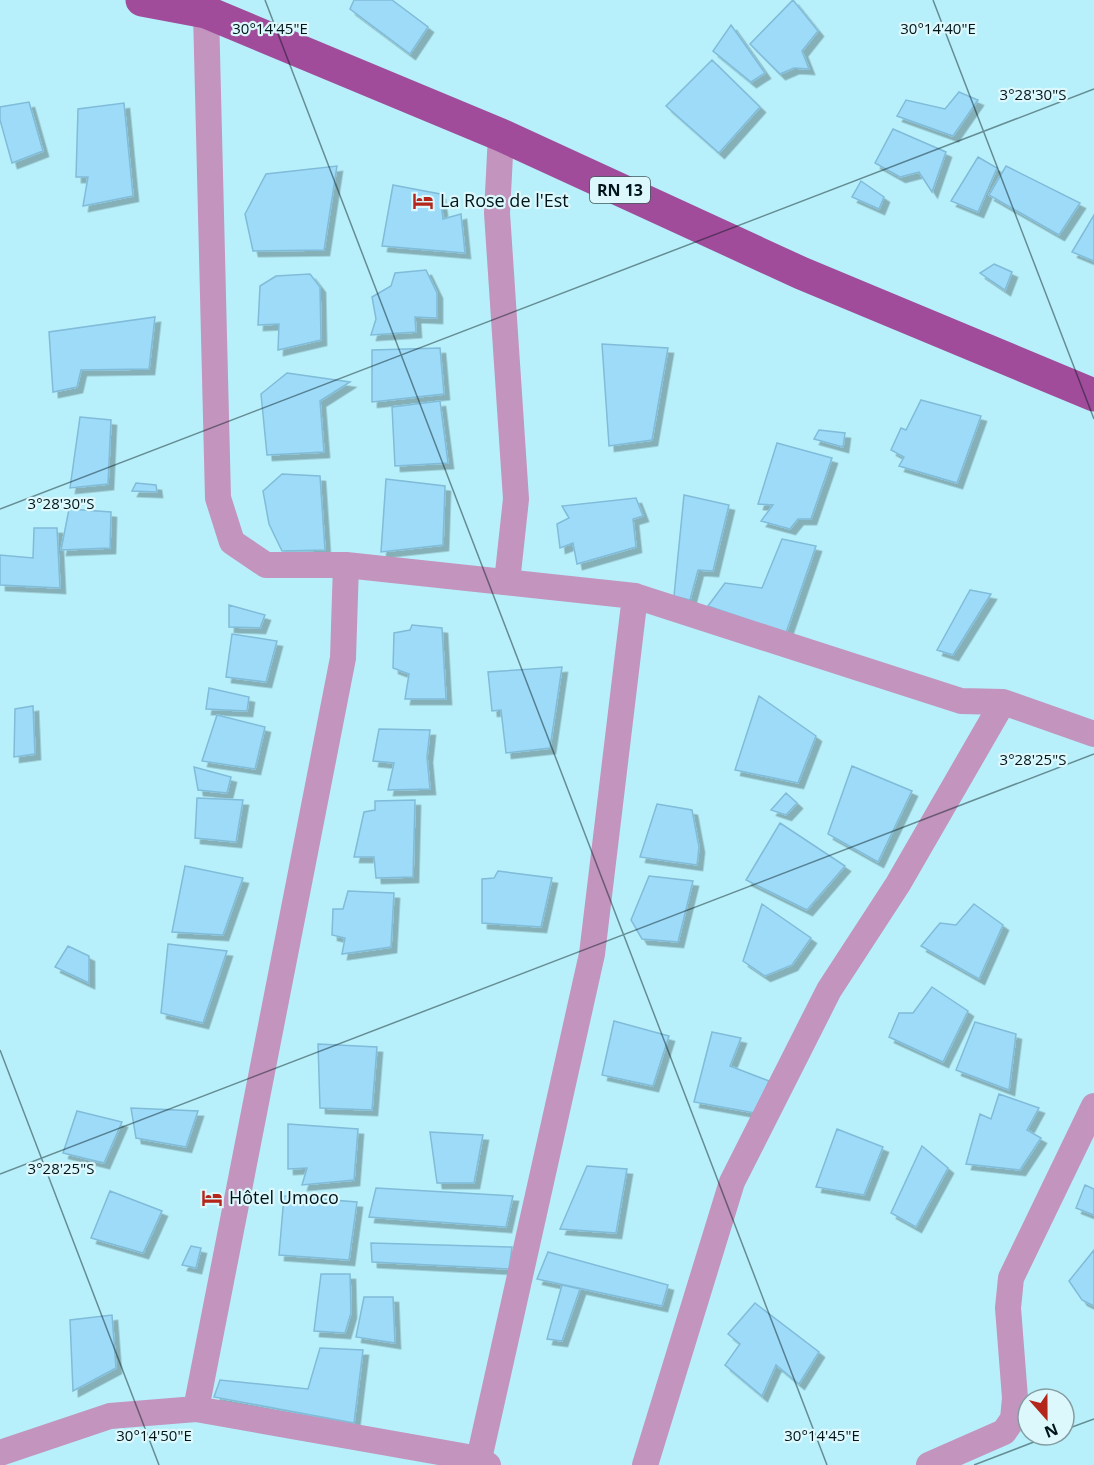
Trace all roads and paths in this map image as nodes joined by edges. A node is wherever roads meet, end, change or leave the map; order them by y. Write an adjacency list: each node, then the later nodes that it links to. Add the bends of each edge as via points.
1 (142, 0): 2 (main road, RN 13)
2 (206, 12): 3 (main road, RN 13); 5 (street, via 218,498 232,542 266,565)
3 (501, 135): 4 (main road, RN 13, via 801,273); 6 (street, via 497,213 516,499)
4 (1094, 395)
5 (346, 566): 6 (street); 11 (street, via 343,658)
6 (507, 582): 7 (street)
7 (635, 596): 8 (street, via 961,701); 13 (street, via 592,954)
8 (1003, 702): 9 (street); 14 (street, via 898,884 830,990 732,1182)
9 (1094, 734)
10 (1094, 1106): 15 (street, via 1011,1278 1008,1308 1013,1419 1004,1432)
11 (196, 1409): 12 (street, via 110,1416); 13 (street)
12 (0, 1453)
13 (483, 1462)
14 (645, 1465)
15 (929, 1465)

